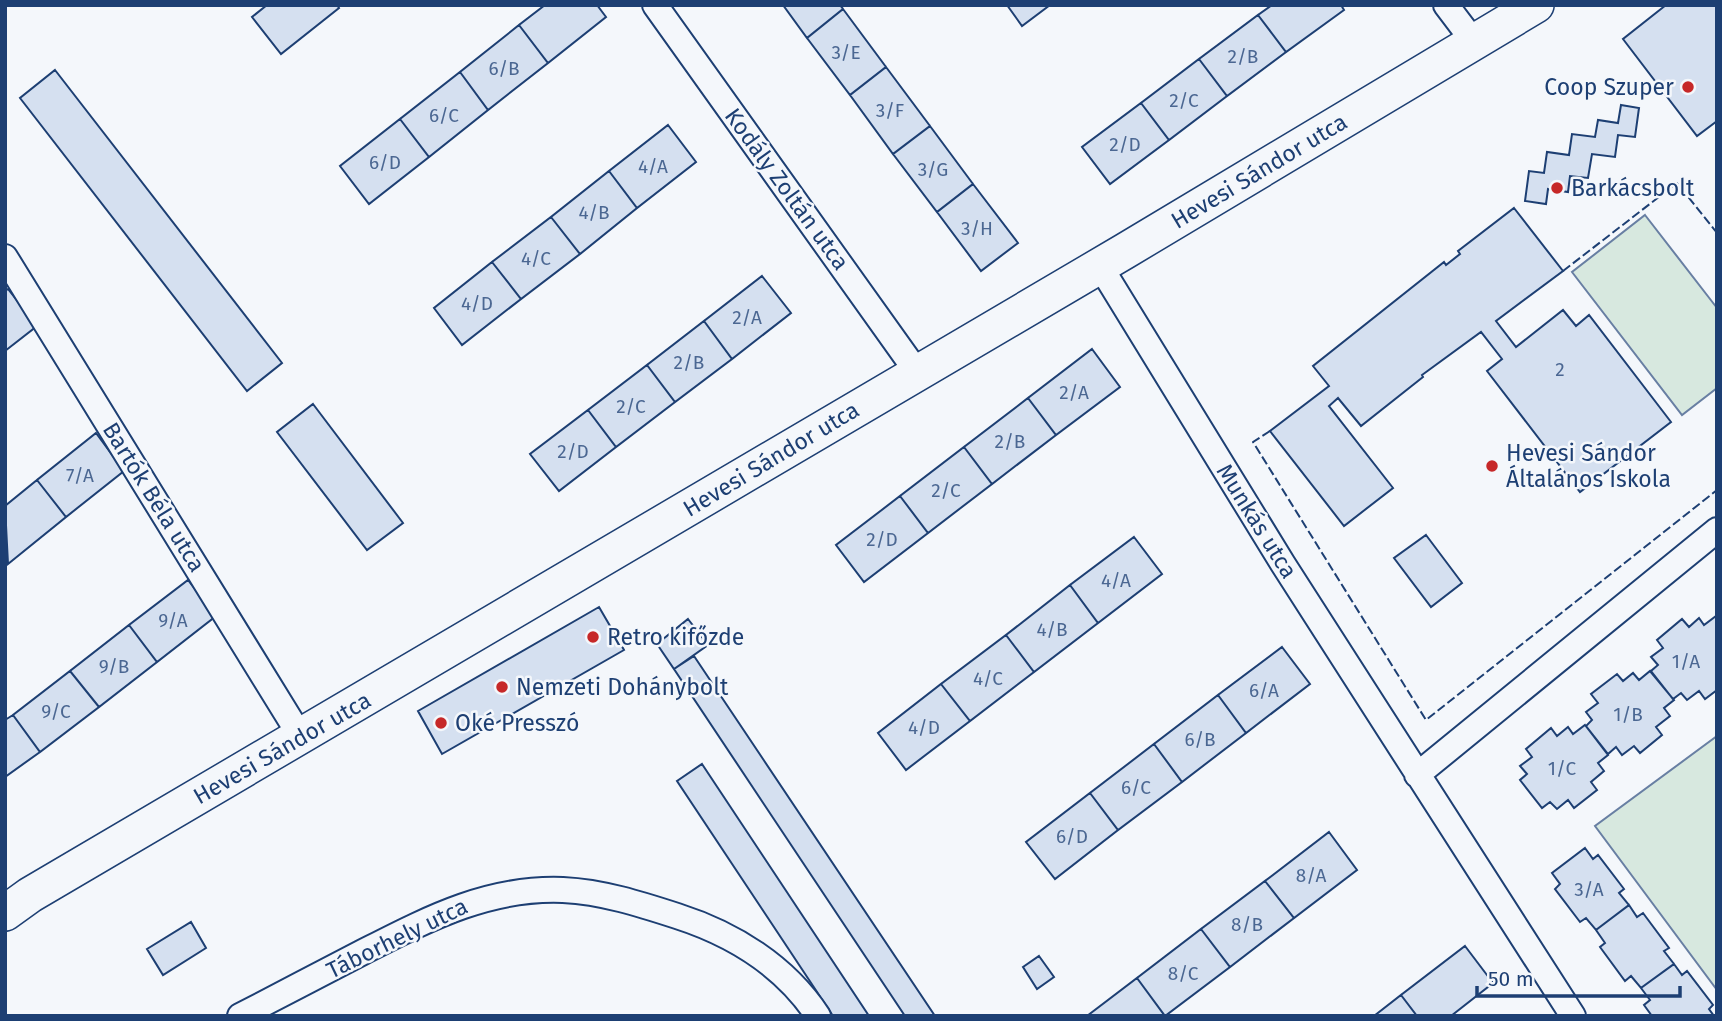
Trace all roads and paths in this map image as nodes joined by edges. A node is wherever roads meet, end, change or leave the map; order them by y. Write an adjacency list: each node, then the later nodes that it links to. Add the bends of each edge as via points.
1 (655, 5): 7 (street, Kodály Zoltán utca)
2 (1446, 5): 4 (street)
3 (1536, 5): 4 (main road, Hevesi Sándor utca)
4 (1474, 42): 6 (main road, Hevesi Sándor utca)
5 (5, 257): 9 (street, Bartók Béla utca)
6 (1100, 266): 7 (main road, Hevesi Sándor utca); 10 (street, Munkás utca)
7 (917, 372): 9 (main road, Hevesi Sándor utca)
8 (1717, 530): 10 (street)
9 (301, 737): 11 (main road, Hevesi Sándor utca)
10 (1417, 775): 14 (street, Munkás utca)
11 (5, 913)
12 (240, 1016): 13 (street, Táborhely utca, via 436,915 476,900 522,891 562,890 633,902 733,939 791,982)
13 (818, 1016)
14 (1573, 1016)

